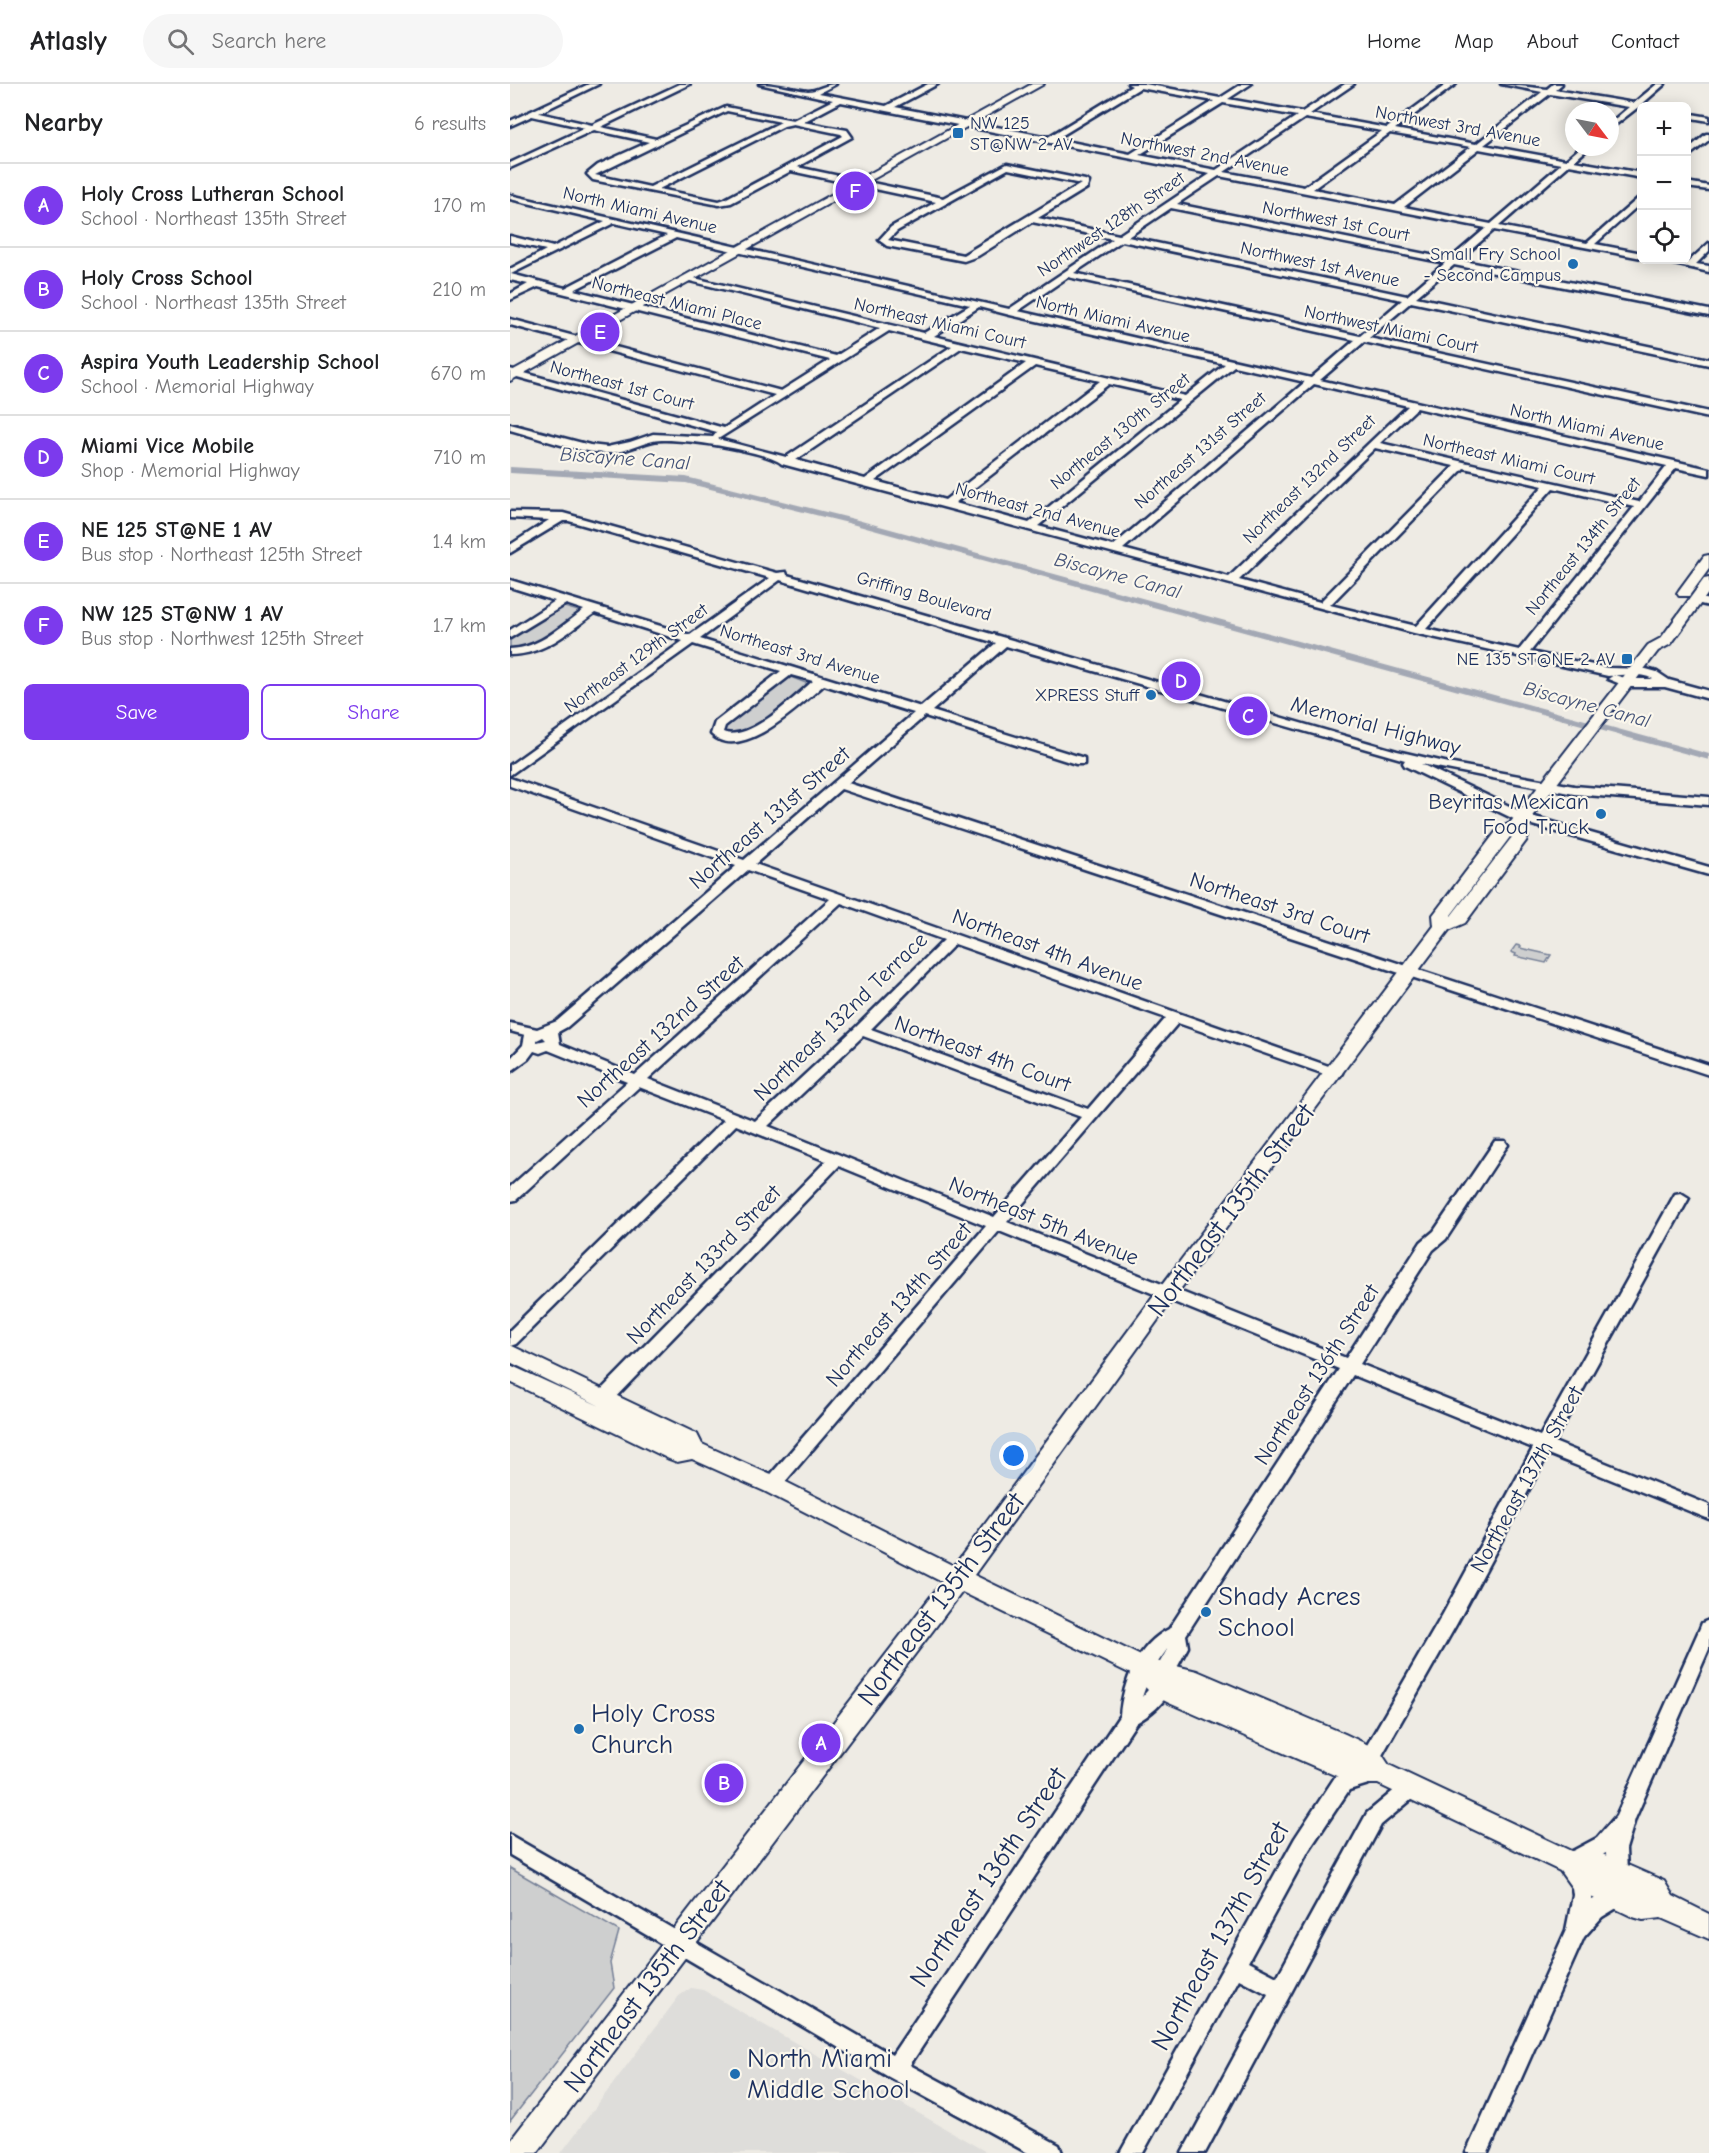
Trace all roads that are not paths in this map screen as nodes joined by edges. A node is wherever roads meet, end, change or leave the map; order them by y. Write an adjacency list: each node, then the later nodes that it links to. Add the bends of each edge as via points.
1 (595, 84): 22 (street)
2 (686, 84): 30 (street)
3 (763, 84): 15 (street, Northwest 2nd Avenue)
4 (831, 84): 15 (street)
5 (934, 84): 21 (street)
6 (1039, 84): 29 (main road)
7 (1138, 84): 17 (street, Northwest 3rd Avenue); 33 (street)
8 (1247, 84): 17 (street)
9 (1350, 84): 23 (street, Northwest 128th Street)
10 (1452, 84): 31 (street)
11 (1505, 84): 14 (street)
12 (1558, 84): 14 (street)
13 (1661, 84): 18 (street)
14 (1548, 91): 19 (street); 35 (street)
15 (813, 93): 16 (street, Northwest 2nd Avenue)
16 (840, 99): 21 (street, Northwest 2nd Avenue); 27 (street)
17 (1221, 100): 23 (street, Northwest 3rd Avenue); 37 (street)
18 (1643, 102)
19 (1637, 107)
20 (1637, 108): 26 (street)
21 (886, 109): 29 (street, Northwest 2nd Avenue)
22 (532, 114): 28 (street); 30 (street)
23 (1304, 115): 31 (street, Northwest 3rd Avenue); 42 (street, Northwest 128th Street)
24 (1691, 116): 25 (street)
25 (1709, 119)
26 (1619, 121)
27 (794, 122): 34 (street, via 726,109); 41 (street, via 848,137); 47 (street, via 782,124)
28 (510, 124)
29 (967, 124): 33 (street, Northwest 2nd Avenue); 44 (main road)
30 (593, 127): 34 (street); 40 (street)
31 (1388, 130): 35 (street, Northwest 3rd Avenue); 48 (street)
32 (1709, 136): 36 (street)
33 (1049, 140): 37 (street, Northwest 2nd Avenue)
34 (656, 141): 47 (street, via 591,174 593,178)
35 (1478, 146): 39 (street, Northwest 3rd Avenue); 53 (street)
36 (1691, 152)
37 (1132, 156): 42 (street, Northwest 2nd Avenue)
38 (1575, 156): 39 (street, Northeast 131st Street)
39 (1567, 163): 43 (street, Northwest 3rd Avenue); 56 (street, Northeast 131st Street)
40 (510, 166)
41 (789, 168): 44 (street); 47 (street, via 719,203)
42 (1217, 173): 48 (street, Northwest 2nd Avenue); 52 (street, Northwest 128th Street)
43 (1637, 175)
44 (860, 184): 50 (street); 63 (main road)
45 (1691, 185): 46 (street)
46 (1709, 188)
47 (650, 190)
48 (1306, 190): 53 (street, Northwest 2nd Avenue)
49 (510, 197): 55 (street, North Miami Avenue)
50 (943, 201): 54 (street, via 1007,166 1085,182); 54 (street, via 894,229 883,240 963,258)
51 (1637, 201): 60 (street)
52 (1169, 205): 58 (street, Northwest 128th Street); 65 (street, Northwest 1st Court)
53 (1397, 208): 56 (street, Northwest 2nd Avenue)
54 (1031, 219): 58 (street, Northwest 1st Avenue)
55 (612, 220): 57 (street, North Miami Avenue); 62 (street)
56 (1491, 226): 60 (street, Northwest 2nd Avenue); 65 (street, Northeast 131st Street)
57 (674, 235): 63 (street, North Miami Avenue); 74 (street)
58 (1118, 238): 70 (street, Northwest 128th Street); 76 (street, Northwest 1st Avenue)
59 (510, 239): 62 (street)
60 (1589, 245): 64 (street, Northwest 2nd Avenue)
61 (1709, 246): 67 (street)
62 (555, 249): 69 (street)
63 (740, 250): 72 (main road); 77 (street, North Miami Avenue)
64 (1637, 255)
65 (1451, 261): 76 (street, Northeast 131st Street); 80 (street, Northwest 1st Court)
66 (1684, 264): 67 (street)
67 (1690, 265): 68 (street)
68 (1709, 269)
69 (510, 272)
70 (1066, 274): 79 (street, Northwest 128th Street); 85 (street, Northwest Miami Court)
71 (510, 277): 73 (street, Northeast Miami Place)
72 (686, 279): 78 (main road); 82 (street, Northeast Miami Court)
73 (536, 284): 74 (street, Northeast Miami Place); 75 (street)
74 (564, 292): 78 (street, Northeast Miami Place)
75 (510, 297)
76 (1408, 299): 85 (street, Northeast 131st Street); 89 (street, Northwest 1st Avenue)
77 (977, 305): 79 (street, North Miami Avenue); 83 (street)
78 (633, 308): 84 (main road); 87 (street, Northeast Miami Place)
79 (1010, 312): 90 (street, North Miami Avenue)
80 (1709, 314)
81 (510, 322): 84 (street)
82 (887, 328): 83 (street, Northeast Miami Court); 87 (street)
83 (925, 337): 86 (street, Northeast Miami Court)
84 (581, 339): 91 (main road); 94 (street)
85 (1361, 339): 93 (street, Northeast 131st Street); 97 (street, Northwest Miami Court)
86 (959, 345): 88 (street, Northeast Miami Court); 104 (street)
87 (837, 359): 94 (street)
88 (1034, 362): 92 (street, Northeast Miami Court); 108 (street)
89 (1709, 362)
90 (1232, 363): 93 (street, North Miami Avenue); 95 (street, Northeast 130th Street)
91 (512, 374): 98 (street, Northeast 1st Court)
92 (1108, 380): 95 (street, Northeast Miami Court); 110 (street)
93 (1312, 381): 96 (street, North Miami Avenue); 117 (street, Northeast 131st Street)
94 (782, 394): 100 (street)
95 (1186, 399): 114 (street, Northeast 130th Street)
96 (1414, 405): 103 (street, Northeast 132nd Street); 105 (street, North Miami Avenue)
97 (1709, 415)
98 (685, 419): 100 (street, Northeast 1st Court); 101 (street)
99 (510, 427): 101 (street, Northeast 2nd Avenue, via 599,449 633,445)
100 (725, 431): 102 (street)
101 (653, 437): 102 (street, Northeast 2nd Avenue)
102 (712, 440): 104 (street, Northeast 2nd Avenue)
103 (1371, 444): 106 (street, Northeast Miami Court); 120 (street, Northeast 132nd Street)
104 (786, 462): 108 (street, Northeast 2nd Avenue)
105 (1674, 464): 107 (street, North Miami Avenue); 111 (street, Northeast 134th Street)
106 (1461, 465): 109 (street, Northeast Miami Court); 125 (street)
107 (1709, 472)
108 (866, 483): 110 (street, Northeast 2nd Avenue)
109 (1550, 485): 111 (street, Northeast Miami Court); 127 (street)
110 (947, 504): 114 (street, Northeast 2nd Avenue)
111 (1640, 506): 133 (street, Northeast 134th Street)
112 (510, 513): 113 (street, Griffing Boulevard)
113 (559, 515): 115 (street); 116 (street); 119 (street, Griffing Boulevard)
114 (1030, 527): 117 (street, Northeast 2nd Avenue)
115 (510, 543)
116 (510, 550)
117 (1115, 550): 120 (street, Northeast 2nd Avenue)
118 (1709, 559): 131 (main road, via 1652,637)
119 (777, 574): 129 (street, Northeast 129th Street); 130 (street, Griffing Boulevard)
120 (1231, 582): 125 (street, Northeast 2nd Avenue)
121 (1709, 582): 124 (main road)
122 (510, 583): 123 (street, Northeast 3rd Avenue)
123 (564, 600): 126 (street, Northeast 3rd Avenue); 128 (street)
124 (1703, 601): 131 (main road, via 1666,641)
125 (1322, 606): 127 (street, Northeast 2nd Avenue)
126 (594, 609): 129 (street, Northeast 3rd Avenue); 132 (street, via 535,648)
127 (1419, 631): 133 (street, Northeast 2nd Avenue)
128 (510, 635)
129 (689, 638): 134 (street, Northeast 3rd Avenue); 141 (street, Northeast 129th Street); 142 (street, Northeast 129th Street)
130 (1005, 641): 138 (street, Northeast 131st Street); 139 (street, Memorial Highway)
131 (1653, 648): 135 (main road, Northeast 135th Street)
132 (510, 652)
133 (1523, 652): 135 (street, Northeast 2nd Avenue)
134 (790, 670): 136 (street, Northeast 3rd Avenue); 136 (street, via 723,722 717,734 730,740 747,737)
135 (1632, 677): 137 (street, Northeast 2nd Avenue); 145 (main road, Northeast 135th Street)
136 (822, 680): 138 (street, Northeast 3rd Avenue)
137 (1709, 695)
138 (923, 711): 140 (street, Northeast 3rd Avenue); 144 (street, Northeast 131st Street)
139 (1394, 754): 145 (street, Memorial Highway); 147 (street)
140 (1080, 761)
141 (510, 764)
142 (510, 773): 148 (street, Northeast 4th Avenue, via 738,854)
143 (510, 782): 148 (street, Northeast 4th Avenue)
144 (837, 784): 148 (street, Northeast 131st Street); 152 (street, Northeast 3rd Court)
145 (1547, 786): 146 (street, Memorial Highway); 147 (main road, Northeast 135th Street)
146 (1709, 801)
147 (1519, 822): 149 (street); 152 (main road, Northeast 135th Street, via 1520,837 1459,919 1443,926)
148 (746, 866): 150 (street, Northeast 4th Avenue); 155 (street, Northeast 131st Street)
149 (1709, 871)
150 (838, 898): 151 (street, Northeast 4th Avenue); 159 (street, Northeast 132nd Street)
151 (953, 938): 153 (street, Northeast 4th Avenue); 154 (street, Northeast 132nd Terrace)
152 (1409, 972): 157 (street, Northeast 3rd Court); 158 (main road, Northeast 135th Street)
153 (1175, 1017): 158 (street, Northeast 4th Avenue); 160 (street, Northeast 134th Street)
154 (861, 1030): 160 (street, Northeast 4th Court); 162 (street, Northeast 132nd Terrace)
155 (540, 1039): 156 (street, Northeast 131st Street); 159 (street, Northeast 5th Avenue)
156 (510, 1067)
157 (1709, 1070)
158 (1335, 1073): 168 (main road, Northeast 135th Street)
159 (635, 1080): 161 (street, Northeast 5th Avenue); 165 (street, Northeast 132nd Street)
160 (1090, 1114): 167 (street, Northeast 134th Street)
161 (734, 1118): 162 (street, Northeast 5th Avenue); 169 (street, Northeast 132nd Terrace)
162 (757, 1127): 164 (street, Northeast 5th Avenue)
163 (1500, 1144): 171 (street, Northeast 136th Street, via 1440,1235 1427,1246)
164 (836, 1160): 167 (street, Northeast 5th Avenue); 174 (street, Northeast 133rd Street)
165 (510, 1196)
166 (1681, 1198): 175 (street, Northeast 137th Street)
167 (996, 1225): 168 (street, Northeast 5th Avenue); 177 (street, Northeast 134th Street)
168 (1166, 1294): 171 (street, Northeast 5th Avenue); 179 (main road, Northeast 135th Street)
169 (510, 1340)
170 (510, 1353): 174 (main road)
171 (1349, 1368): 175 (street, Northeast 5th Avenue); 181 (street, Northeast 136th Street, via 1176,1634 1179,1647)
172 (510, 1373): 173 (main road)
173 (562, 1399): 174 (main road); 176 (main road, via 677,1453)
174 (603, 1399): 176 (main road, via 689,1440)
175 (1544, 1444): 178 (street, Northeast 5th Avenue); 183 (street, Northeast 137th Street)
176 (694, 1450): 177 (main road)
177 (772, 1485): 179 (main road)
178 (1709, 1512)
179 (958, 1579): 181 (main road); 191 (main road, Northeast 135th Street)
180 (1709, 1628): 185 (street)
181 (1156, 1676): 182 (street, Northeast 136th Street, via 1143,1709); 182 (street, Northeast 136th Street, via 1130,1700); 183 (main road, via 1357,1773)
182 (1129, 1717): 194 (street, Northeast 136th Street)
183 (1375, 1766): 184 (main road); 192 (street, Northeast 137th Street, via 1342,1783 1302,1844)
184 (1411, 1788): 187 (main road); 193 (street, via 1374,1819)
185 (1625, 1819): 187 (street); 188 (street, via 1616,1849)
186 (510, 1844): 191 (street)
187 (1575, 1871): 188 (main road); 190 (street, via 1583,1895)
188 (1617, 1885): 189 (main road, via 1643,1908 1663,1905); 190 (street)
189 (1709, 1927)
190 (1576, 1930): 199 (street)
191 (680, 1944): 194 (street); 195 (main road, Northeast 135th Street)
192 (1235, 1966): 193 (street); 197 (street, Northeast 137th Street)
193 (1280, 1989): 198 (street)
194 (894, 2069): 196 (street)
195 (519, 2153)
196 (1051, 2153)
197 (1131, 2153)
198 (1193, 2153)
199 (1477, 2153)

